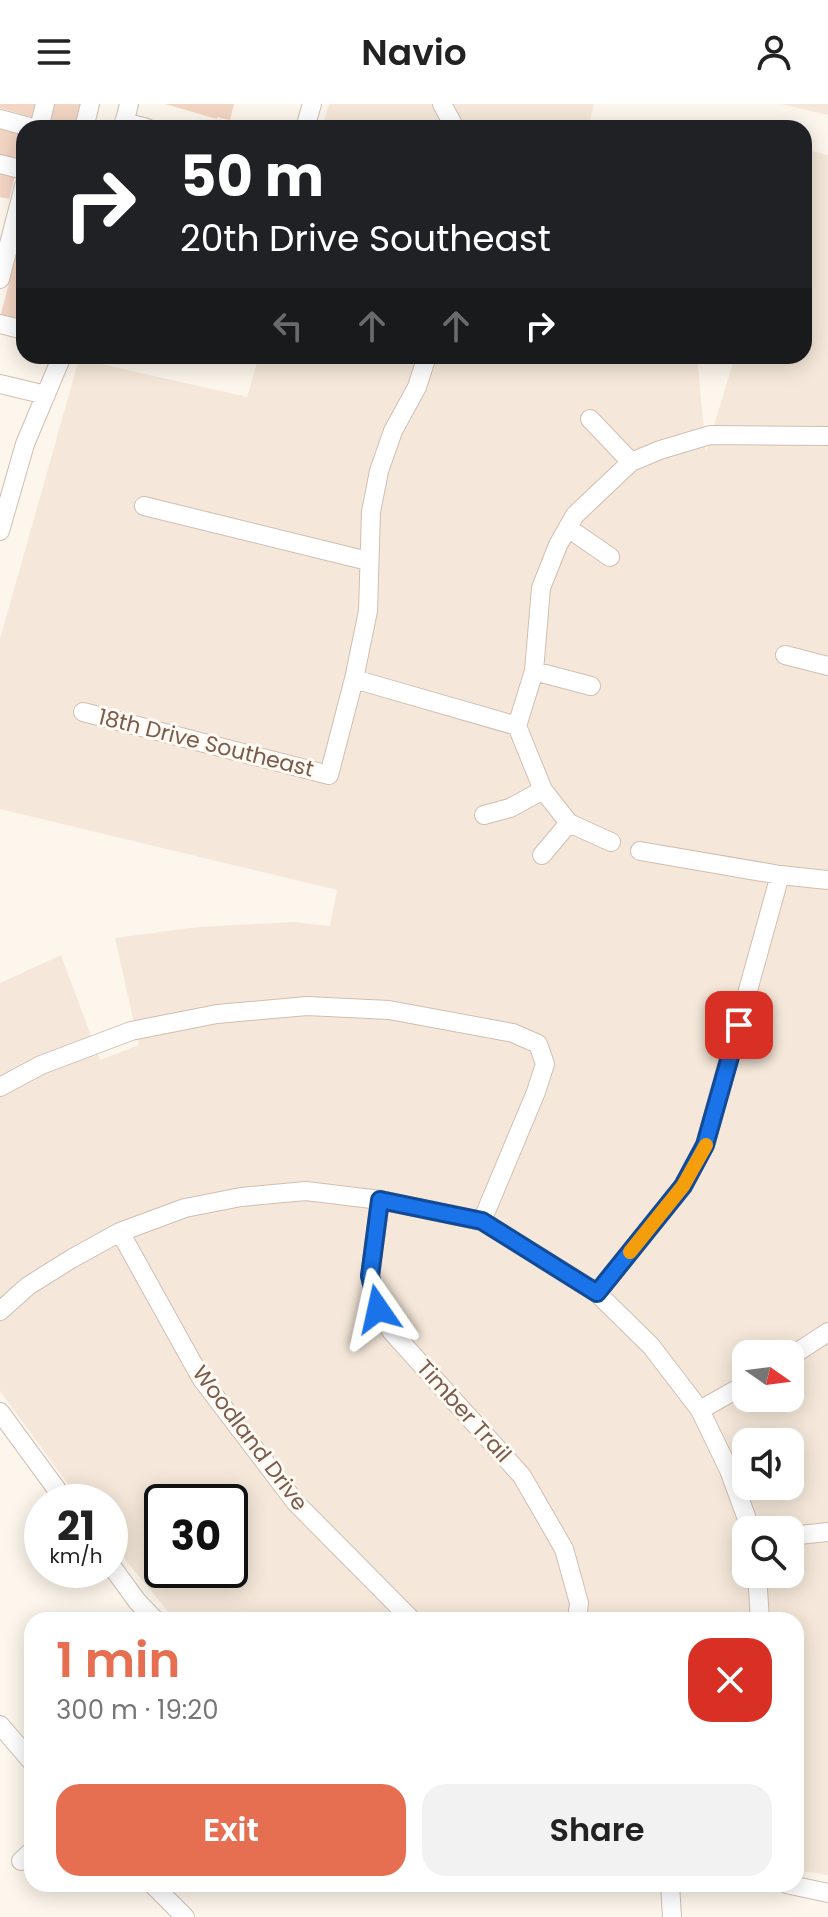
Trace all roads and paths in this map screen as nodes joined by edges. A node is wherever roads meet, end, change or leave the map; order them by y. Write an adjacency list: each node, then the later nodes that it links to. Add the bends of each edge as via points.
1 (9, 208): 2 (street)
2 (4, 246): 3 (street)
3 (0, 279)
4 (59, 364): 7 (street)
5 (424, 364): 15 (street, via 379,471)
6 (0, 384): 7 (street)
7 (46, 395): 13 (street, via 25,444)
8 (590, 419): 10 (street)
9 (828, 436): 10 (street, via 710,435)
10 (631, 462): 12 (street)
11 (144, 506): 15 (street)
12 (568, 528): 14 (street); 18 (street, via 541,588)
13 (0, 531)
14 (610, 557)
15 (368, 561): 19 (street, via 368,611)
16 (785, 655): 17 (street)
17 (828, 666)
18 (534, 671): 20 (street); 22 (street)
19 (354, 679): 21 (street, 18th Drive Southeast, via 329,775); 22 (street)
20 (591, 686)
21 (83, 712)
22 (517, 726): 23 (street)
23 (543, 790): 24 (street); 25 (street)
24 (484, 815)
25 (569, 823): 26 (street); 28 (street)
26 (611, 842)
27 (640, 851): 29 (street)
28 (542, 855)
29 (780, 875): 30 (street); 35 (street, via 705,1145 683,1186)
30 (828, 880)
31 (0, 1087): 33 (street, via 41,1065 131,1031 217,1014 307,1006 389,1010 513,1033 538,1044 545,1064)
32 (380, 1200): 33 (street); 34 (street, via 306,1191 241,1197 185,1208); 50 (street, Timber Trail, via 370,1276 378,1309 392,1332 522,1476 564,1549)
33 (482, 1221): 35 (street)
34 (120, 1232): 36 (street, via 28,1286); 49 (street, Woodland Drive, via 210,1391 296,1503)
35 (597, 1293): 40 (street, via 651,1346)
36 (0, 1311)
37 (828, 1332): 38 (street)
38 (804, 1348)
39 (732, 1392): 40 (street)
40 (700, 1410): 43 (street)
41 (0, 1412): 42 (street)
42 (53, 1484)
43 (746, 1516)
44 (828, 1532): 45 (street)
45 (804, 1535)
46 (128, 1588): 48 (street)
47 (758, 1588): 51 (street)
48 (147, 1612)
49 (404, 1612)
50 (578, 1612)
51 (759, 1612)
52 (0, 1725): 53 (street)
53 (24, 1753)
54 (804, 1888): 57 (street)
55 (160, 1892): 58 (street)
56 (670, 1892): 59 (street)
57 (828, 1893)
58 (185, 1917)
59 (672, 1917)

